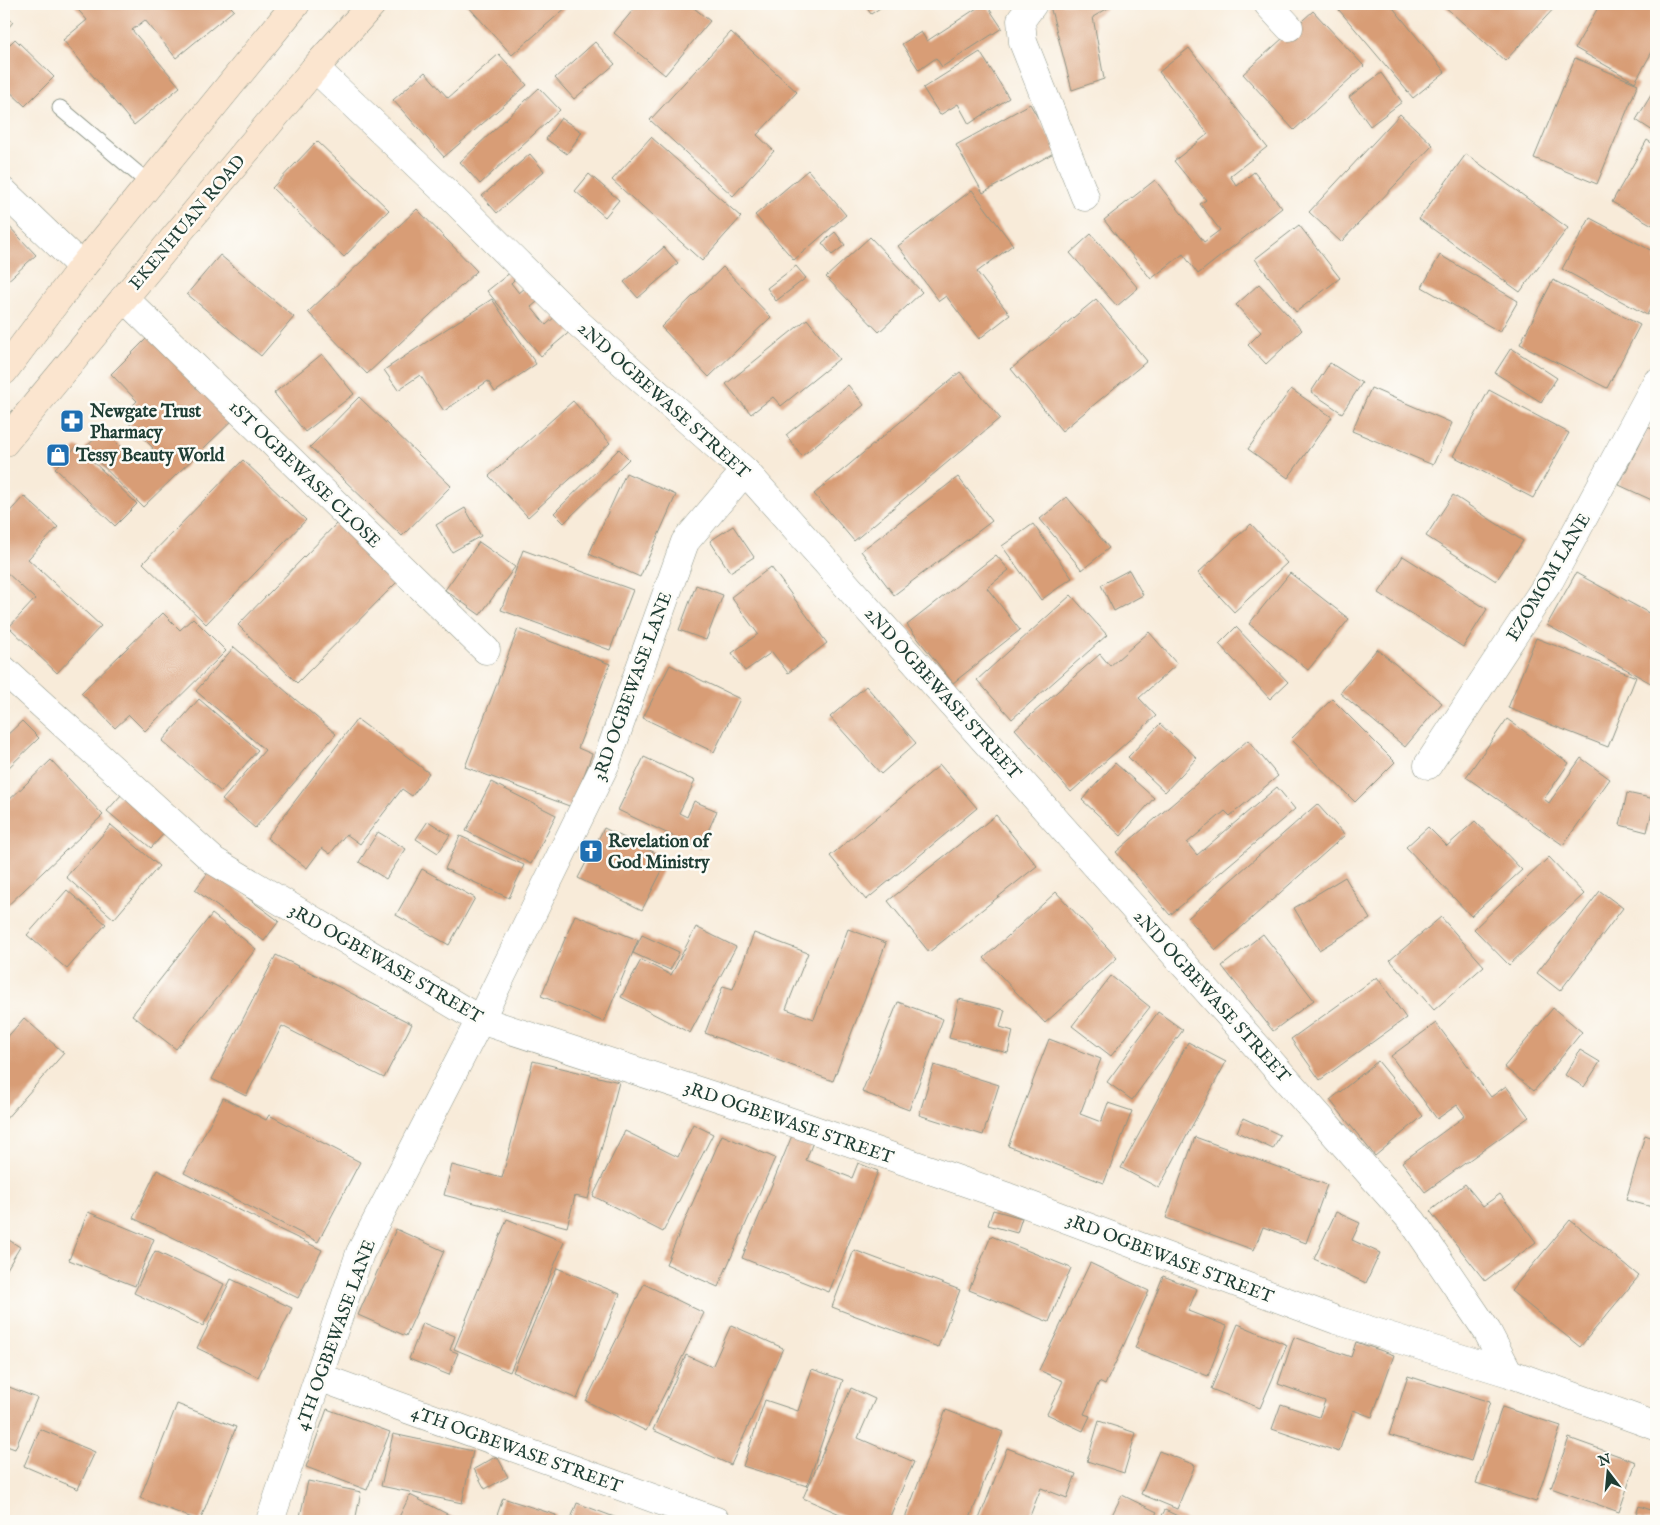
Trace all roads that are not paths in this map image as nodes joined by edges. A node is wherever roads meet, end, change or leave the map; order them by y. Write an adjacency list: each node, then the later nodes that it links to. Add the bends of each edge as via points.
1 (296, 4): 8 (main road)
2 (372, 4): 6 (main road, EKENHUAN ROAD)
3 (1033, 4): 10 (street, via 1021,20 1023,42)
4 (1268, 4): 5 (street)
5 (1289, 27)
6 (315, 68): 12 (main road, EKENHUAN ROAD); 16 (street, 2ND OGBEWASE STREET, via 578,323)
7 (60, 108): 8 (lane)
8 (150, 184): 11 (main road)
9 (4, 192): 11 (street)
10 (1085, 197)
11 (82, 267): 13 (main road)
12 (124, 298): 15 (main road, EKENHUAN ROAD); 17 (street, 1ST OGBEWASE CLOSE)
13 (4, 371)
14 (1656, 382): 19 (street, EZOMOM LANE, via 1550,580)
15 (4, 443)
16 (745, 471): 20 (street, 3RD OGBEWASE LANE, via 685,542 606,763); 21 (street, 2ND OGBEWASE STREET, via 1413,1222 1487,1331)
17 (486, 650)
18 (4, 670): 20 (street, 3RD OGBEWASE STREET, via 214,861)
19 (1428, 765)
20 (480, 1020): 21 (street, 3RD OGBEWASE STREET, via 757,1110 999,1194 1336,1320); 22 (street, 4TH OGBEWASE LANE, via 360,1253)
21 (1510, 1373): 23 (street, 3RD OGBEWASE STREET)
22 (318, 1377): 24 (street, 4TH OGBEWASE LANE); 25 (street, 4TH OGBEWASE STREET)
23 (1656, 1426)
24 (270, 1521)
25 (716, 1521)

